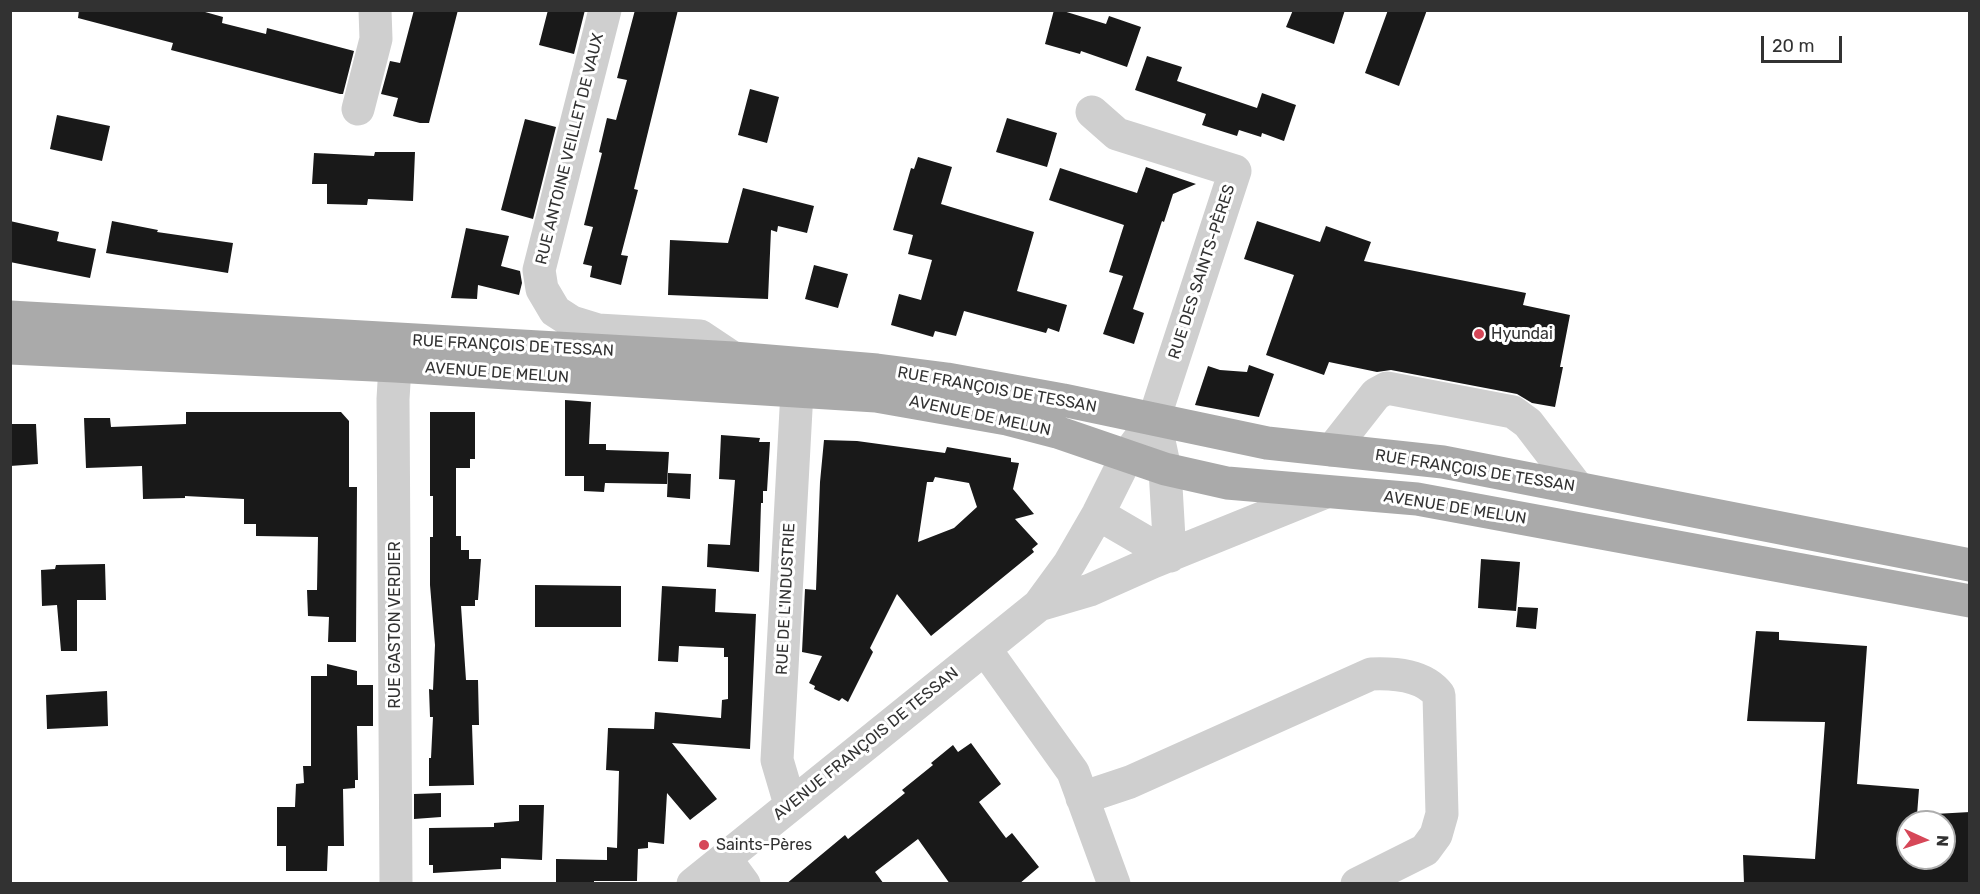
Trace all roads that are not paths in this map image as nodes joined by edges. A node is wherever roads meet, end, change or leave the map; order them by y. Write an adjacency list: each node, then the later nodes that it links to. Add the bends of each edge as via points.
1 (349, 10): 2 (street)
2 (369, 10)
3 (375, 10): 5 (street, via 376,39)
4 (605, 10): 9 (street, RUE ANTOINE VEILLET DE VAUX, via 539,270 542,289 555,311 572,322 598,330 700,336)
5 (358, 109)
6 (1092, 112): 12 (street, RUE DES SAINTS-PÈRES, via 1117,134 1235,171)
7 (10, 317): 9 (main road, RUE FRANÇOIS DE TESSAN)
8 (10, 348): 10 (main road, AVENUE DE MELUN)
9 (733, 358): 12 (main road, RUE FRANÇOIS DE TESSAN, via 947,379)
10 (395, 366): 11 (main road, AVENUE DE MELUN); 27 (street, RUE GASTON VERDIER)
11 (797, 391): 14 (main road, AVENUE DE MELUN, via 876,396 1007,418); 25 (street, RUE DE L'INDUSTRIE, via 777,760)
12 (1154, 420): 13 (main road, RUE FRANÇOIS DE TESSAN, via 1267,443); 14 (street); 15 (street)
13 (1332, 450): 16 (main road, RUE FRANÇOIS DE TESSAN, via 1443,462); 16 (street, via 1376,394 1387,388 1513,412 1528,423)
14 (1127, 456): 15 (main road, AVENUE DE MELUN); 18 (street)
15 (1165, 469): 17 (main road, AVENUE DE MELUN, via 1227,483); 19 (street)
16 (1578, 488): 20 (main road, RUE FRANÇOIS DE TESSAN)
17 (1326, 492): 19 (street); 21 (main road, AVENUE DE MELUN, via 1417,499)
18 (1098, 514): 19 (street); 22 (street, via 1069,564)
19 (1170, 556): 22 (street, via 1090,590)
20 (1970, 566)
21 (1970, 601)
22 (1039, 604): 23 (street, AVENUE FRANÇOIS DE TESSAN)
23 (985, 649): 24 (street, via 1073,772); 25 (street, AVENUE FRANÇOIS DE TESSAN)
24 (1082, 798): 30 (street); 31 (street, via 1130,782 1371,674 1416,679 1432,686 1439,695 1442,814 1436,835 1425,850)
25 (790, 804): 26 (street, AVENUE FRANÇOIS DE TESSAN)
26 (724, 858): 28 (street, AVENUE FRANÇOIS DE TESSAN); 29 (street)
27 (396, 884)
28 (693, 884)
29 (744, 884)
30 (1114, 884)
31 (1357, 884)

